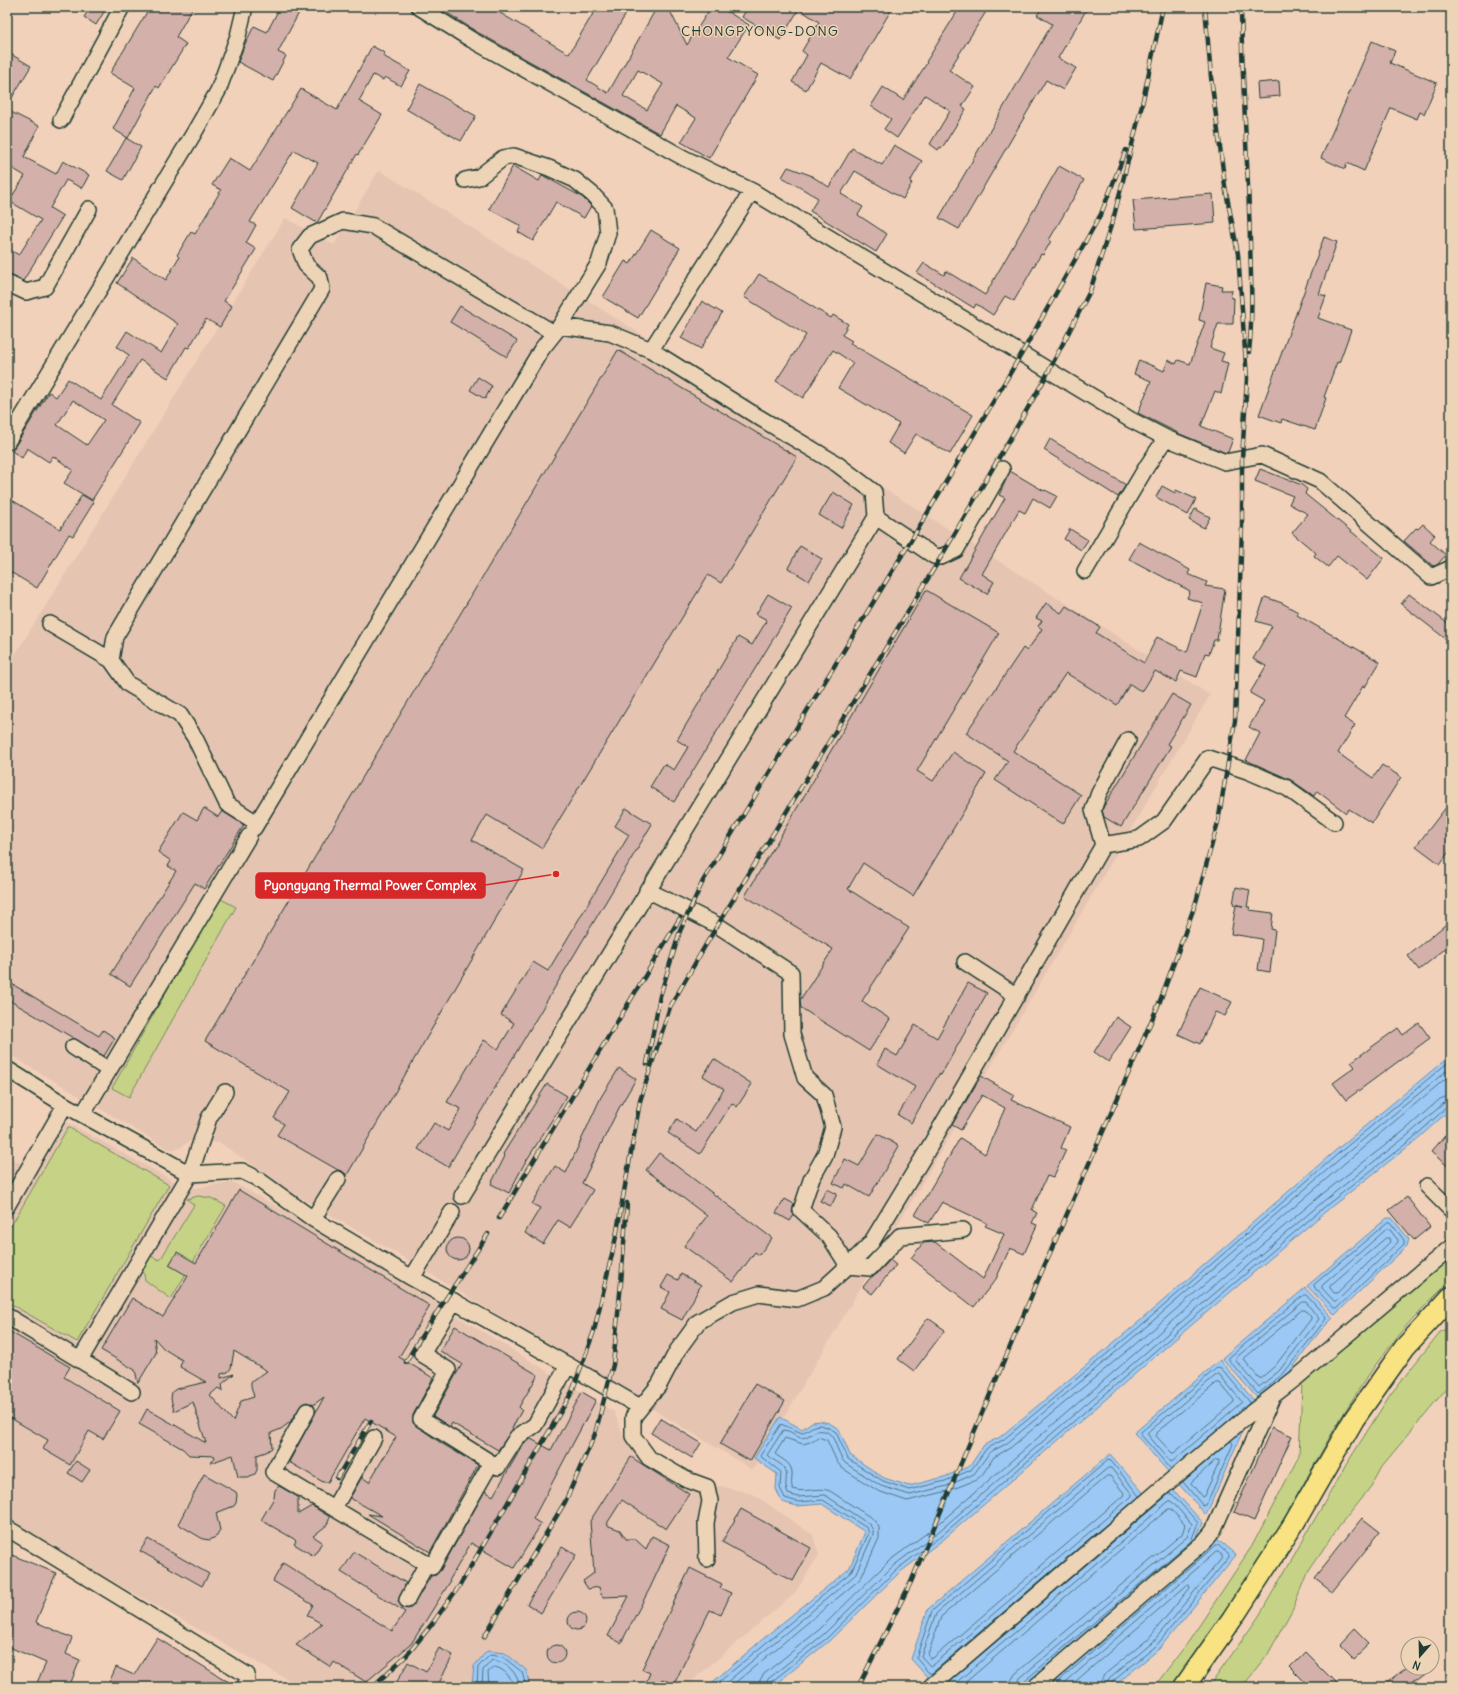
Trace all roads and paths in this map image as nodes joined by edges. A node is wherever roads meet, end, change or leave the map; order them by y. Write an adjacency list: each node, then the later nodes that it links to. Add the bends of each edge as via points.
1 (122, 7): 4 (street)
2 (245, 7): 12 (street, via 238,36 218,91)
3 (419, 7): 6 (street, via 472,40 684,158)
4 (61, 120)
5 (465, 180): 9 (street, via 480,177 503,158 514,156 575,180 605,208 608,233 599,263)
6 (752, 191): 10 (street); 11 (street, via 1131,420)
7 (89, 209): 8 (street, via 45,287 26,292)
8 (7, 283)
9 (557, 329): 10 (street, via 610,333); 18 (street, via 373,226 343,221 310,236 300,249 306,265 320,278 322,289 115,637); 21 (street, via 541,350)
10 (651, 350): 14 (street, via 843,469 874,492)
11 (1166, 438): 15 (street, via 1224,462 1262,455 1320,481 1431,577); 16 (street)
12 (7, 442)
13 (1002, 469): 14 (street, via 956,550 941,558 934,556)
14 (876, 517): 23 (street)
15 (1451, 568)
16 (1085, 571)
17 (50, 624): 18 (street)
18 (111, 660): 21 (street, via 128,684 180,715 195,738 227,804)
19 (1128, 740): 22 (street, via 1099,793 1093,810)
20 (1334, 822): 22 (street, via 1287,788 1208,758 1164,821 1139,839)
21 (253, 829): 28 (street)
22 (1103, 846): 25 (street)
23 (647, 890): 35 (street); 42 (street, via 718,925 791,973 792,1034 806,1078 824,1095 833,1127 825,1155 811,1180 801,1210 829,1236)
24 (965, 962): 25 (street)
25 (1017, 996): 42 (street, via 871,1244)
26 (73, 1047): 28 (street)
27 (7, 1069): 30 (street)
28 (110, 1070): 31 (street)
29 (225, 1092): 32 (street, via 209,1118)
30 (65, 1105): 31 (street); 36 (street)
31 (83, 1114): 32 (street)
32 (190, 1174): 39 (street, via 242,1171 256,1178); 47 (street)
33 (338, 1179): 39 (street)
34 (1427, 1186): 37 (street)
35 (462, 1196)
36 (7, 1206)
37 (1451, 1210)
38 (452, 1212): 43 (street)
39 (312, 1219): 43 (street)
40 (963, 1230): 42 (street, via 900,1236 870,1268)
41 (1451, 1247): 50 (street)
42 (848, 1266): 51 (street, via 824,1288 796,1299 759,1294 733,1302 698,1322 677,1351 659,1385)
43 (412, 1278): 45 (street)
44 (1451, 1296): 63 (main road, via 1406,1347 1354,1419 1293,1525)
45 (454, 1301): 48 (street); 54 (street, via 422,1354 448,1370 421,1419)
46 (7, 1316): 47 (street)
47 (80, 1360): 49 (street)
48 (568, 1365): 51 (street); 54 (street, via 535,1425 517,1437 498,1467)
49 (132, 1392)
50 (1272, 1397): 61 (street); 62 (street, via 1213,1531 1204,1542)
51 (640, 1407): 57 (street, via 633,1417 633,1436 649,1458 685,1479 707,1487 710,1502 706,1523)
52 (307, 1411): 55 (street, via 273,1472)
53 (374, 1438): 55 (street)
54 (491, 1463): 58 (street, via 432,1567)
55 (334, 1508): 58 (street)
56 (7, 1528): 60 (street, via 247,1675)
57 (707, 1559)
58 (427, 1563): 59 (street)
59 (407, 1600)
60 (246, 1687)
61 (930, 1687)
62 (1035, 1687)
63 (1184, 1687)

